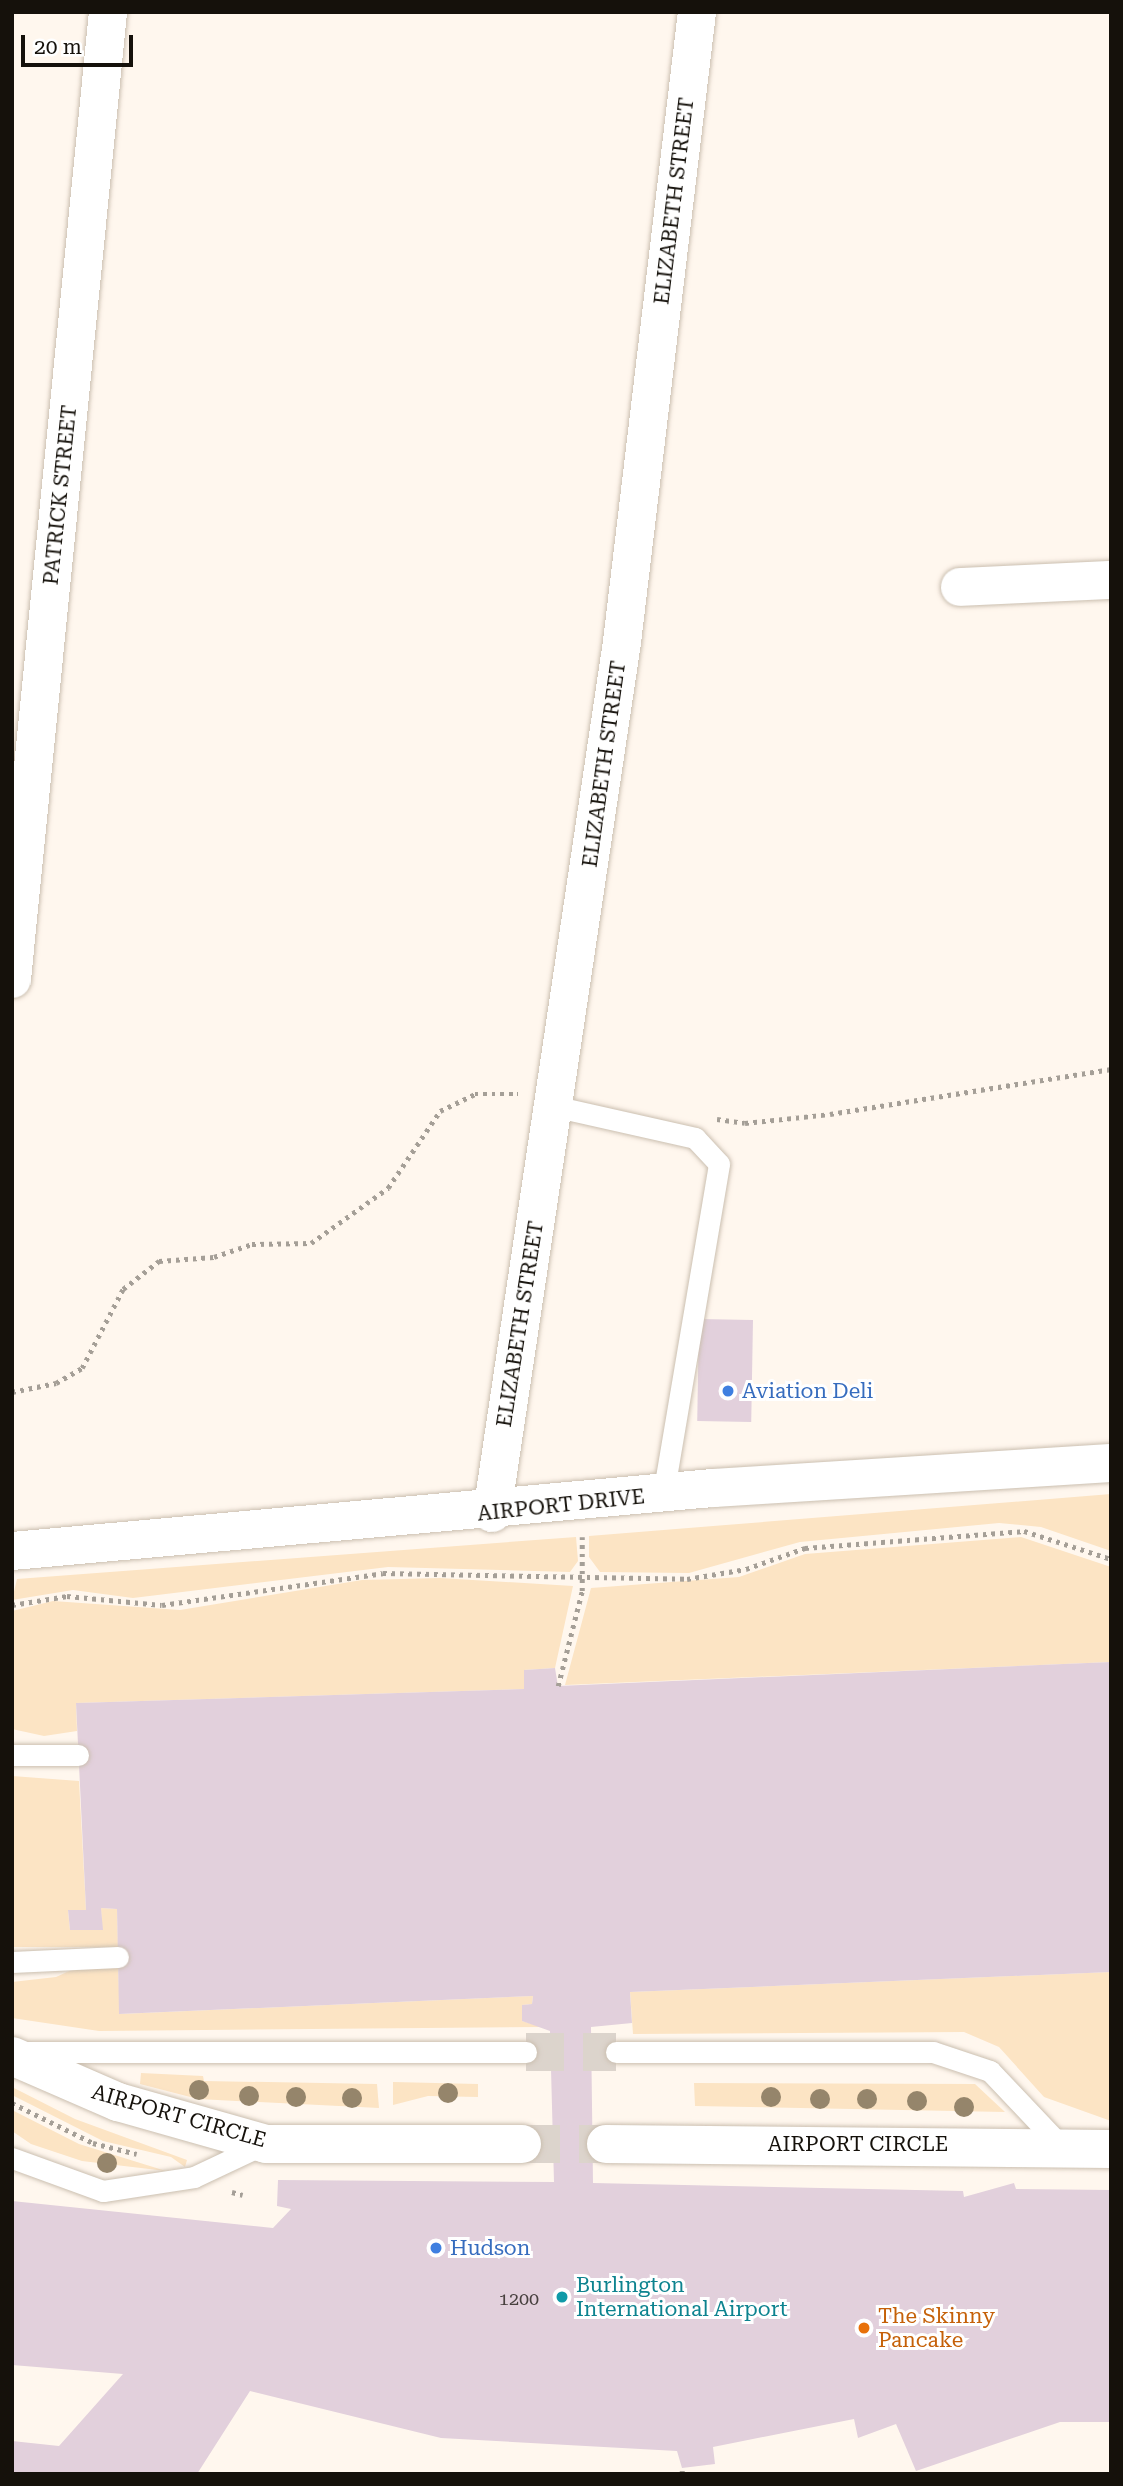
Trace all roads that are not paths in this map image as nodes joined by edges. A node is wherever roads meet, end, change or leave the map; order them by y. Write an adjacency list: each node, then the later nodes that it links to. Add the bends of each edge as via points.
1 (108, 12): 5 (street, PATRICK STREET)
2 (697, 12): 6 (street, ELIZABETH STREET, via 622,642)
3 (1111, 580): 4 (street)
4 (960, 587)
5 (12, 979)
6 (553, 1106): 8 (lane, via 695,1138 716,1153 719,1164); 9 (street, ELIZABETH STREET)
7 (1111, 1463): 8 (street, AIRPORT DRIVE)
8 (663, 1494): 9 (street, AIRPORT DRIVE)
9 (492, 1513): 10 (street, AIRPORT DRIVE)
10 (12, 1551)
11 (12, 1755): 12 (lane)
12 (78, 1755)
13 (118, 1957): 14 (lane)
14 (12, 1962)
15 (526, 2052): 17 (lane)
16 (616, 2052): 21 (lane, via 933,2052 990,2071)
17 (12, 2054): 18 (street, AIRPORT CIRCLE, via 118,2102)
18 (266, 2144): 19 (street, AIRPORT CIRCLE); 23 (lane, via 194,2177 103,2191)
19 (522, 2144)
20 (606, 2144): 21 (street, AIRPORT CIRCLE)
21 (1061, 2146): 22 (street, AIRPORT CIRCLE)
22 (1111, 2149)
23 (12, 2158)

